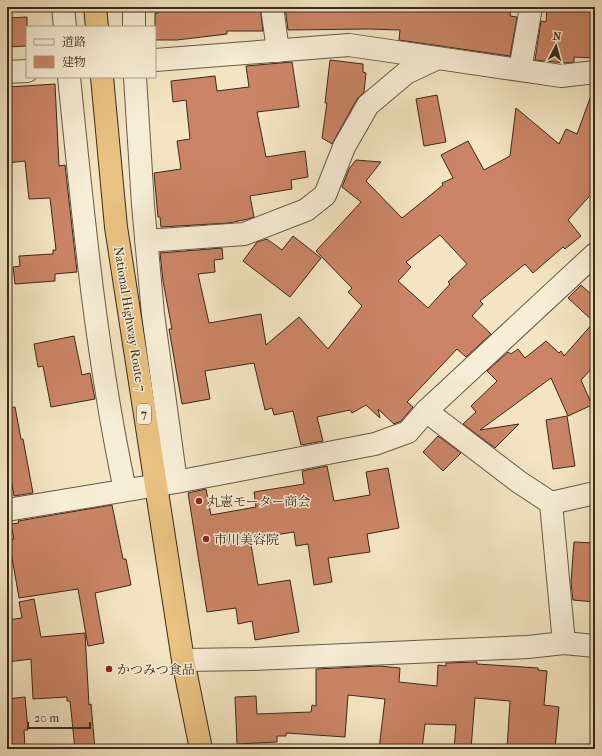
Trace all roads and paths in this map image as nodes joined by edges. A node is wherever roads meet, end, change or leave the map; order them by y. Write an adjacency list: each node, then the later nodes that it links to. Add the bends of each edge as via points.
1 (63, 7): 6 (street)
2 (95, 7): 7 (highway)
3 (134, 7): 8 (street)
4 (272, 7): 9 (street)
5 (531, 7): 13 (street)
6 (65, 26)
7 (97, 26)
8 (134, 26)
9 (278, 50): 10 (street, via 349,45); 11 (street)
10 (438, 58): 13 (street); 21 (street, via 406,73 368,105 344,147 325,195 306,210 244,234)
11 (156, 60)
12 (26, 70): 14 (street)
13 (520, 70): 16 (street)
14 (7, 72)
15 (595, 72): 16 (street)
16 (561, 76): 20 (street)
17 (69, 78): 26 (street, via 85,234 114,442)
18 (102, 78): 25 (highway, National Highway Route 7 / 7, via 116,227)
19 (135, 78): 21 (street)
20 (595, 87)
21 (146, 241): 24 (street, via 153,314)
22 (595, 254): 23 (street)
23 (426, 411): 24 (street, via 408,432 375,444); 28 (street, via 519,482)
24 (176, 482): 25 (street)
25 (155, 485): 26 (street); 32 (highway, National Highway Route 7 / 7)
26 (125, 490): 29 (street)
27 (595, 492): 28 (street)
28 (551, 503): 30 (street)
29 (7, 510)
30 (564, 643): 31 (street); 32 (street, via 520,648)
31 (595, 646)
32 (183, 660): 33 (highway, National Highway Route 7 / 7)
33 (201, 749)

